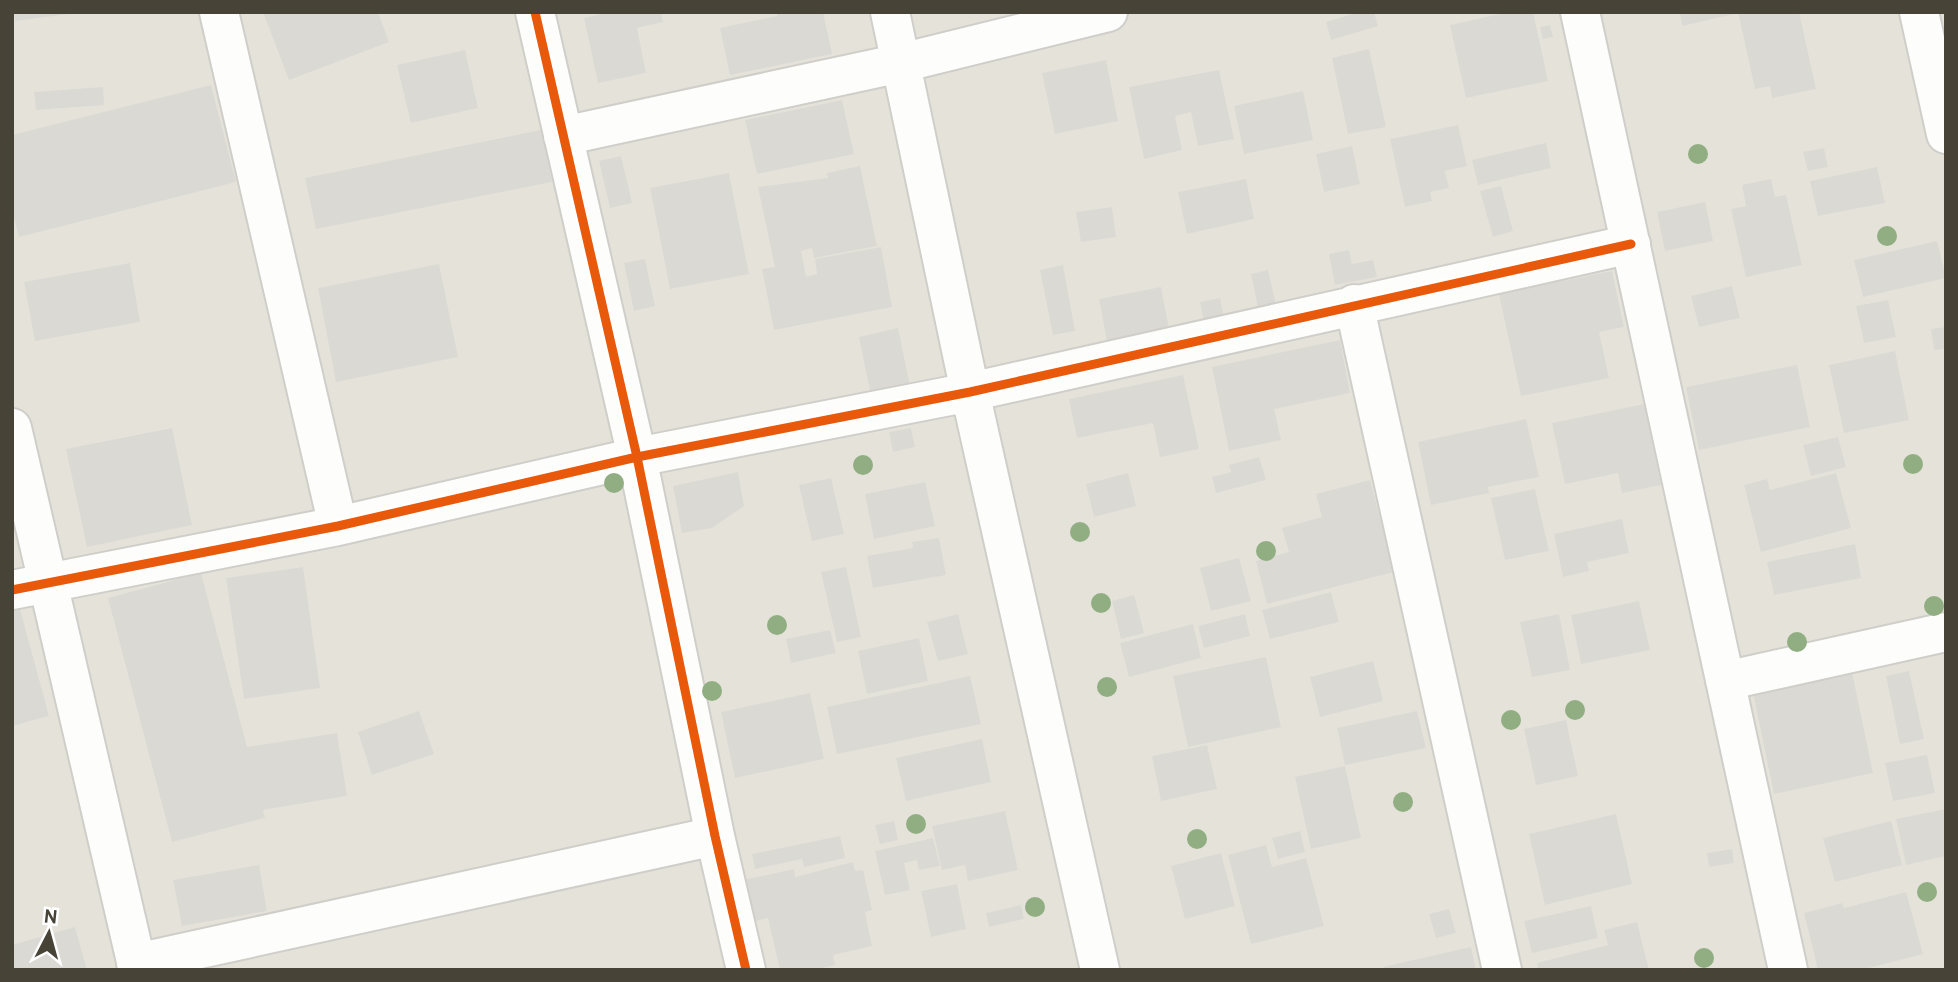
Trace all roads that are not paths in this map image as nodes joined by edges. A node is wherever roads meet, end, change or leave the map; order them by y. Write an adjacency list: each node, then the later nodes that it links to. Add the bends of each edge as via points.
1 (219, 12): 15 (street)
2 (535, 12): 9 (street)
3 (890, 12): 7 (street)
4 (1108, 12): 7 (street)
5 (1580, 12): 10 (street)
6 (1919, 12): 8 (street)
7 (901, 63): 9 (street); 12 (street)
8 (1946, 134)
9 (564, 136): 14 (street)
10 (1631, 244): 11 (street); 18 (street)
11 (1354, 304): 12 (street); 23 (street)
12 (970, 392): 14 (street); 22 (street)
13 (12, 428): 16 (street)
14 (637, 457): 15 (street); 19 (street)
15 (338, 526): 16 (street)
16 (30, 586): 20 (street)
17 (1946, 632): 18 (street)
18 (1726, 681): 24 (street)
19 (715, 836): 20 (street); 21 (street)
20 (137, 966)
21 (746, 970)
22 (1100, 970)
23 (1502, 970)
24 (1788, 970)

